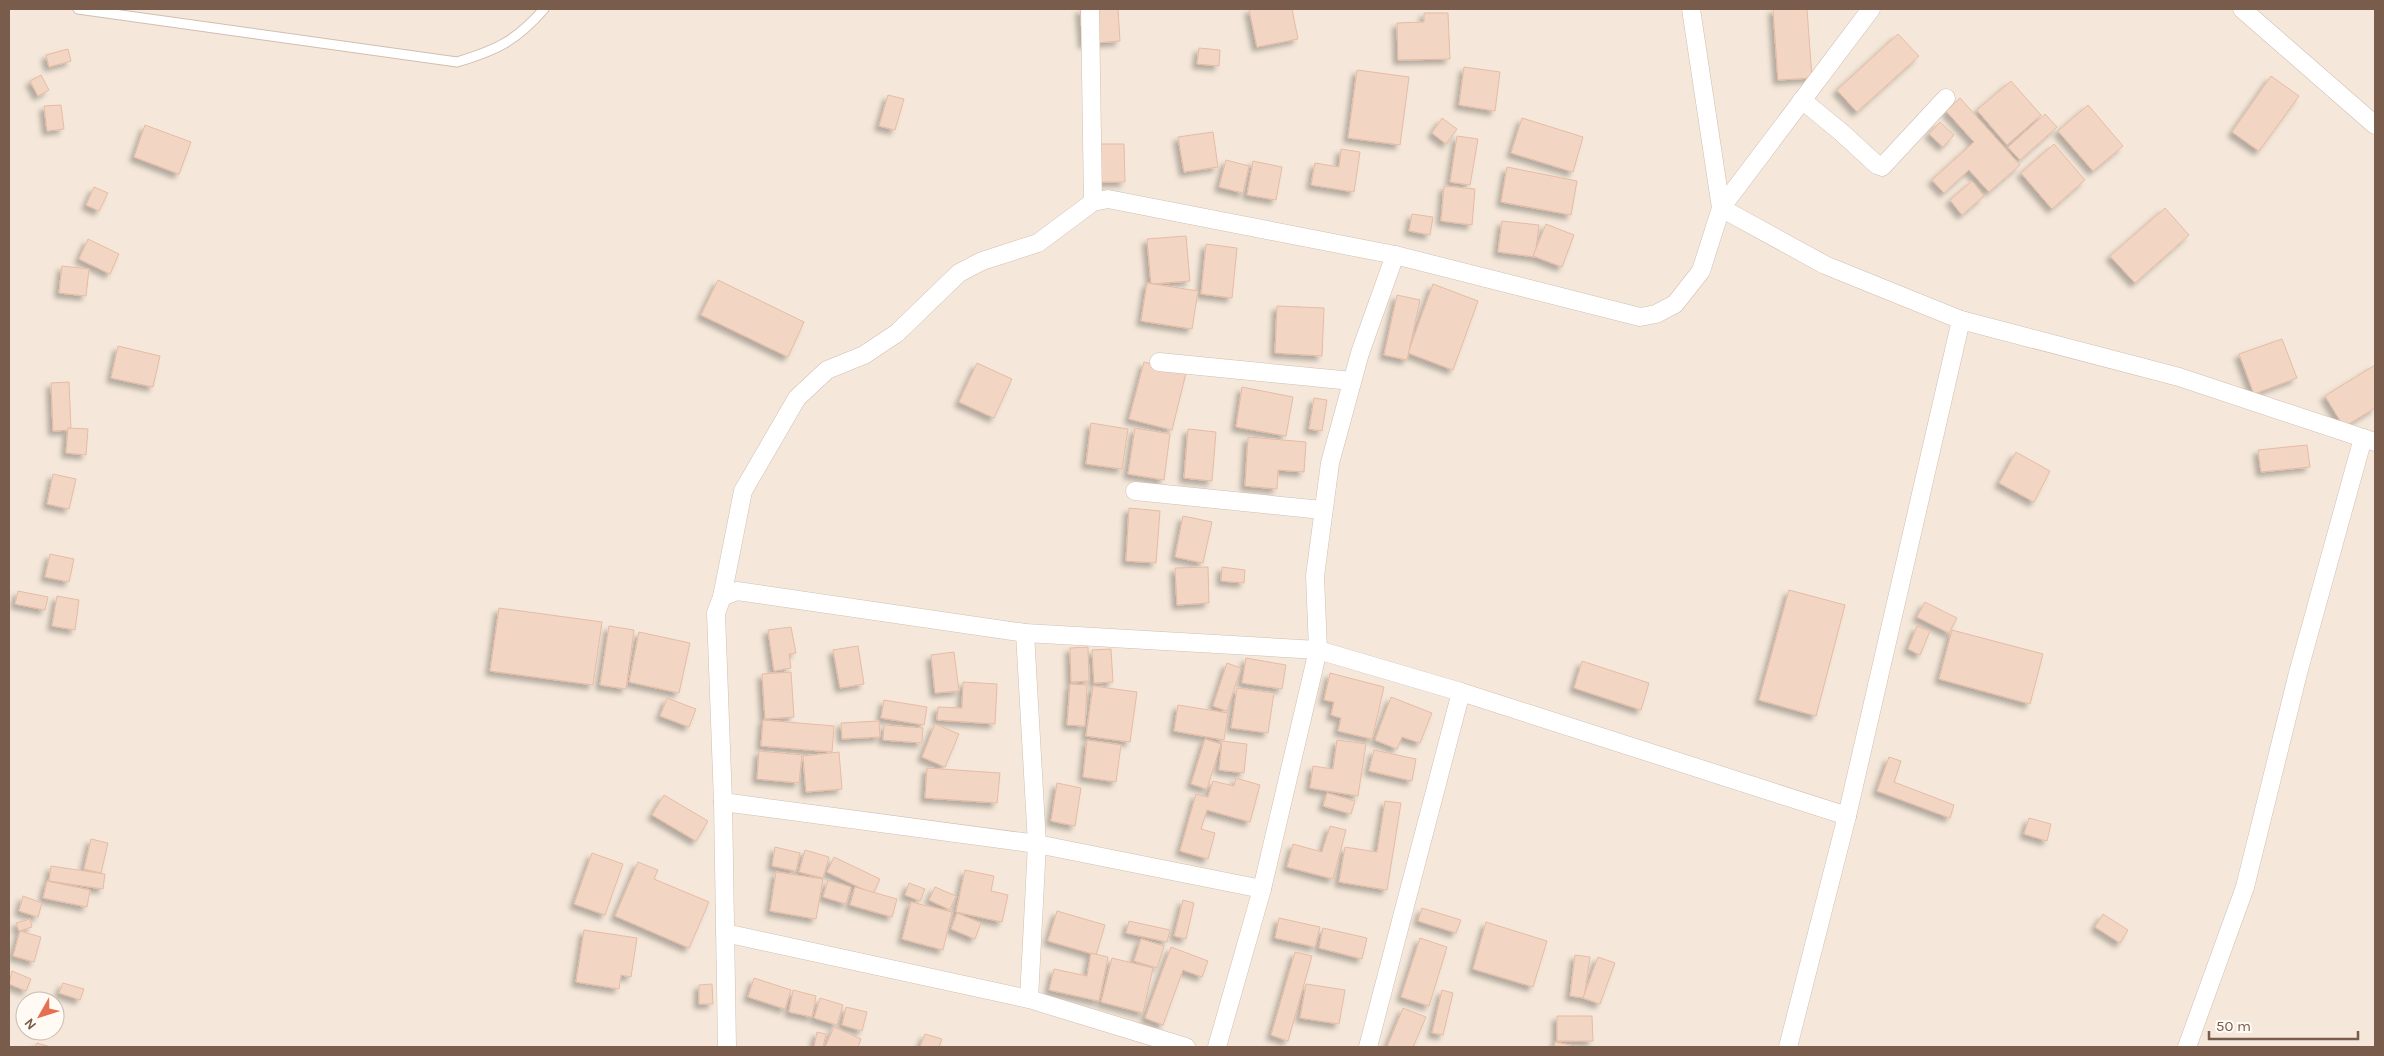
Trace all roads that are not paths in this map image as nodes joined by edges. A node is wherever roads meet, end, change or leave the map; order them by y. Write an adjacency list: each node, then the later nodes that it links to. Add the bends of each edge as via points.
1 (78, 9): 2 (lane, via 457,62 493,51 528,27)
2 (544, 9)
3 (1090, 9): 10 (street)
4 (1691, 9): 11 (street)
5 (1871, 9): 8 (street)
6 (2242, 9): 9 (street)
7 (1946, 98): 8 (street, via 1882,166 1877,166)
8 (1802, 100): 11 (street)
9 (2375, 125)
10 (1093, 202): 12 (street, via 1108,199); 19 (street, via 1038,243 959,272 897,333 864,355 827,370 797,398 743,491)
11 (1721, 208): 12 (street, via 1701,271 1675,304 1656,314 1640,317); 13 (street, via 1825,265)
12 (1395, 255): 15 (street)
13 (1961, 320): 16 (street, via 2179,377); 24 (street)
14 (1159, 362): 15 (street)
15 (1352, 381): 18 (street, via 1330,463)
16 (2369, 440): 34 (street, via 2298,673 2245,887)
17 (1135, 491): 18 (street)
18 (1322, 510): 21 (street, via 1315,576)
19 (722, 597): 20 (street, via 737,591); 23 (street, via 716,613)
20 (1025, 633): 21 (street); 25 (street)
21 (1318, 650): 22 (street); 26 (street)
22 (1461, 692): 24 (street); 32 (street)
23 (724, 802): 25 (street); 27 (street)
24 (1847, 816): 33 (street)
25 (1036, 844): 26 (street); 28 (street)
26 (1262, 889): 31 (street)
27 (725, 933): 28 (street); 29 (street)
28 (1029, 999): 30 (street)
29 (727, 1047)
30 (1186, 1047)
31 (1217, 1047)
32 (1368, 1047)
33 (1788, 1047)
34 (2187, 1047)

